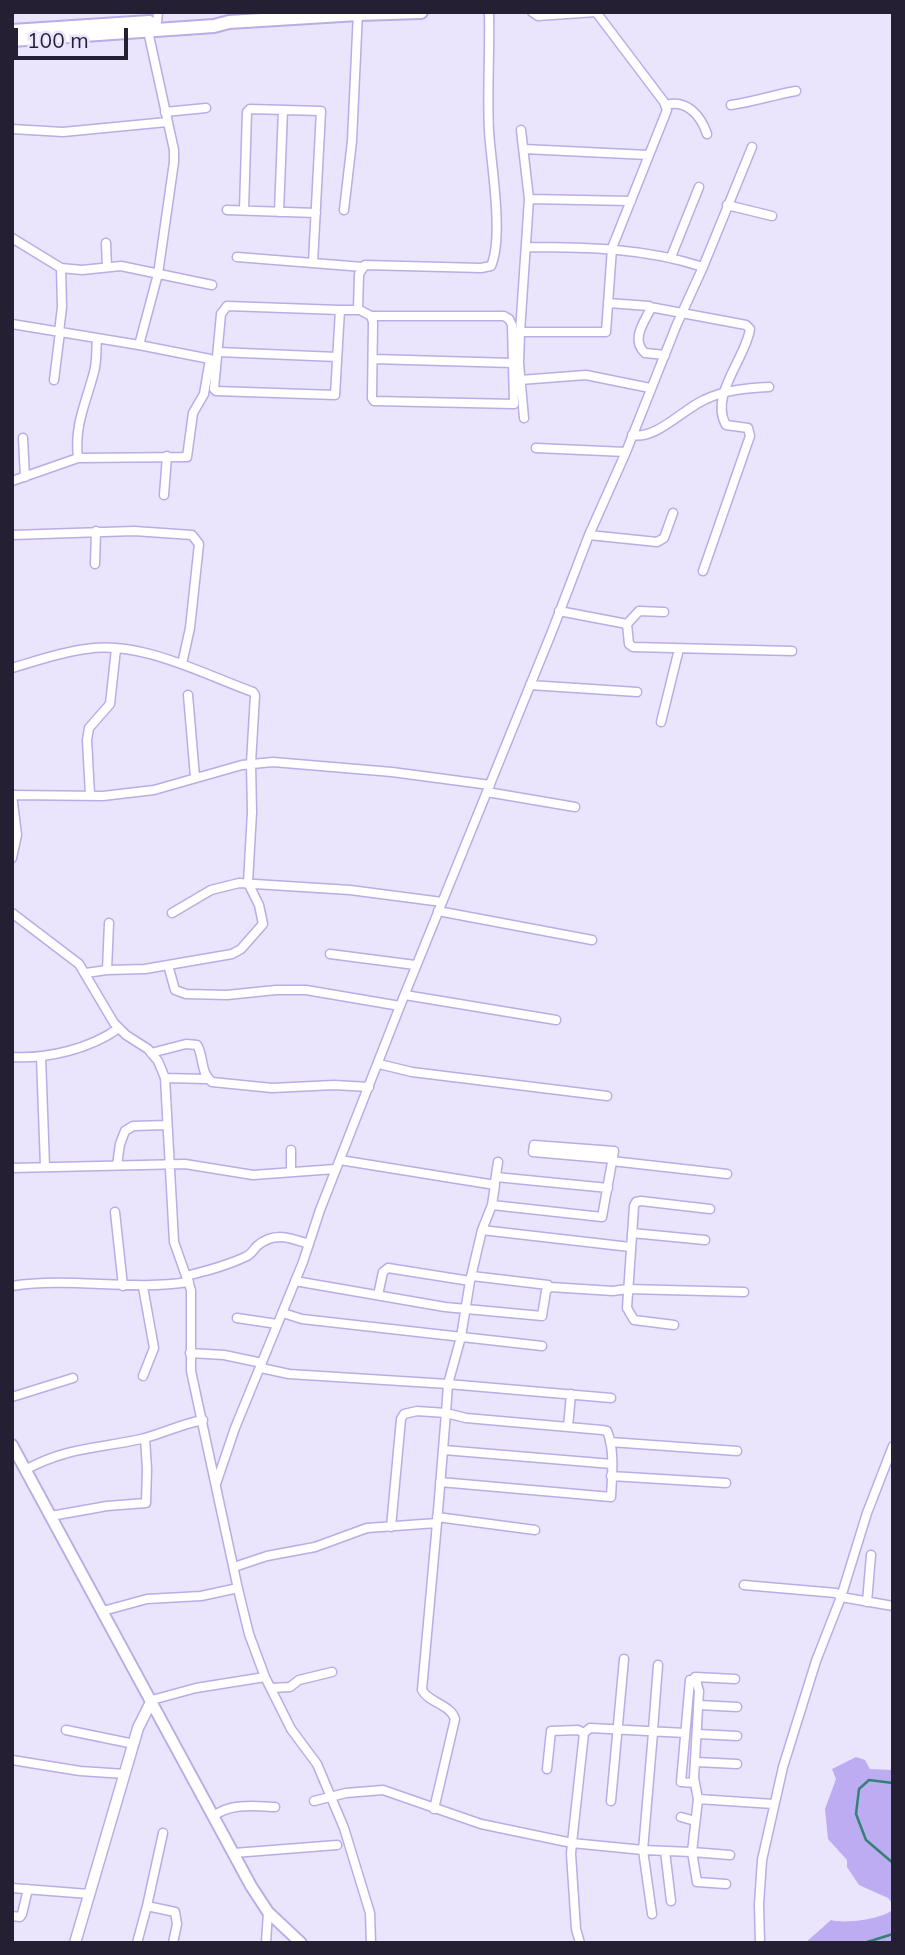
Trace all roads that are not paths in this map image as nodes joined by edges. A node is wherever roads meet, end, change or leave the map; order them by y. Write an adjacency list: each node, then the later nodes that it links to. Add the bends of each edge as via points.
1 (421, 12): 5 (main road)
2 (489, 12): 41 (street, via 489,131 496,248 491,266)
3 (531, 12): 4 (street, via 538,16)
4 (596, 12): 11 (street)
5 (358, 13): 6 (main road, via 214,26); 28 (street)
6 (154, 22): 7 (main road); 15 (street)
7 (130, 23): 8 (main road); 9 (main road)
8 (12, 31)
9 (12, 40)
10 (796, 91): 12 (street)
11 (666, 105): 19 (street, via 678,104 695,112); 22 (street)
12 (731, 105)
13 (206, 108): 15 (street)
14 (283, 110): 29 (street, via 247,112); 30 (street); 31 (street, via 323,113)
15 (165, 112): 16 (street)
16 (167, 122): 17 (street, via 62,132); 44 (street, via 174,162)
17 (12, 130)
18 (521, 130): 21 (street)
19 (707, 134)
20 (752, 148): 26 (street)
21 (524, 149): 22 (street); 24 (street)
22 (648, 155): 25 (street)
23 (699, 187): 38 (street)
24 (529, 198): 25 (street); 35 (street)
25 (631, 201): 36 (street)
26 (727, 205): 32 (street); 42 (street)
27 (227, 210): 29 (street)
28 (344, 210)
29 (244, 211): 30 (street)
30 (279, 212): 31 (street)
31 (316, 213): 39 (street)
32 (772, 216)
33 (12, 238): 43 (street)
34 (106, 243): 40 (street)
35 (526, 247): 36 (street); 54 (street)
36 (612, 248): 38 (street); 46 (street)
37 (237, 257): 39 (street)
38 (671, 257): 42 (street)
39 (313, 263): 41 (street)
40 (107, 267): 43 (street); 44 (street)
41 (363, 267): 49 (street)
42 (703, 267): 50 (street)
43 (61, 268): 53 (street)
44 (158, 274): 45 (street); 56 (street)
45 (212, 285)
46 (608, 303): 47 (street); 54 (street, via 608,329 603,334)
47 (650, 307): 50 (street); 58 (street, via 638,336 639,346 645,353)
48 (340, 310): 49 (street); 57 (street, via 227,306 221,314); 59 (street)
49 (359, 310): 51 (street)
50 (681, 313): 58 (street); 66 (street, via 749,327)
51 (370, 316): 60 (street); 61 (street, via 504,316 512,325)
52 (12, 324): 53 (street)
53 (60, 332): 55 (street); 62 (street)
54 (520, 332): 63 (street)
55 (97, 339): 56 (street); 73 (street, via 93,375 78,421)
56 (139, 345): 72 (street, via 209,358 204,394 193,413 187,457)
57 (218, 352): 59 (street); 59 (street, via 216,391 333,396)
58 (665, 355): 65 (street)
59 (337, 358)
60 (373, 359): 61 (street); 61 (street, via 372,398 383,403 514,404)
61 (512, 363)
62 (54, 380)
63 (520, 380): 65 (street, via 586,375); 67 (street)
64 (769, 387): 66 (street)
65 (650, 388): 68 (street)
66 (723, 392): 68 (street, via 653,433); 82 (street, via 724,423 748,428 750,436)
67 (524, 418)
68 (632, 435): 71 (street)
69 (23, 438): 74 (street)
70 (536, 448): 71 (street)
71 (626, 452): 80 (street)
72 (167, 456): 73 (street); 76 (street)
73 (78, 458): 74 (street)
74 (25, 477): 75 (street)
75 (12, 481)
76 (164, 495)
77 (673, 513): 80 (street, via 664,538 657,542)
78 (96, 531): 79 (street); 81 (street); 89 (street, via 183,534 198,540)
79 (12, 535)
80 (589, 535): 83 (street)
81 (95, 564)
82 (703, 571)
83 (559, 611): 85 (street); 91 (street)
84 (664, 612): 85 (street, via 639,611)
85 (627, 624): 87 (street, via 631,646)
86 (116, 649): 89 (street); 90 (street, via 86,649); 98 (street, via 110,704 89,728)
87 (679, 649): 88 (street); 94 (street)
88 (792, 652)
89 (182, 664): 95 (street, via 256,695)
90 (12, 668)
91 (530, 685): 92 (street); 97 (street)
92 (636, 692)
93 (188, 695): 96 (street)
94 (661, 722)
95 (251, 763): 96 (street); 97 (street, via 334,766); 101 (street)
96 (195, 777): 98 (street, via 154,790)
97 (488, 788): 99 (street); 102 (street)
98 (90, 795): 100 (street, via 12,795 17,835)
99 (575, 807)
100 (12, 858)
101 (248, 884): 102 (street); 104 (street, via 211,890); 109 (street, via 263,918 259,931 232,954)
102 (442, 902): 103 (street)
103 (438, 911): 107 (street); 110 (street)
104 (172, 913)
105 (13, 914): 112 (street)
106 (109, 923): 111 (street)
107 (592, 940)
108 (330, 954): 110 (street)
109 (168, 965): 111 (street); 114 (street, via 175,990 186,994 306,990)
110 (415, 965): 113 (street)
111 (107, 970): 112 (street)
112 (86, 973): 116 (street)
113 (405, 995): 114 (street); 115 (street)
114 (400, 1006): 120 (street)
115 (556, 1020)
116 (119, 1028): 117 (street); 119 (street, via 87,1044)
117 (151, 1053): 121 (street); 122 (street, via 197,1045)
118 (12, 1057): 119 (street)
119 (41, 1057): 132 (street)
120 (379, 1064): 123 (street); 124 (street)
121 (165, 1078): 122 (street); 125 (street)
122 (207, 1079): 123 (street, via 272,1088)
123 (369, 1087): 127 (street)
124 (607, 1096)
125 (167, 1125): 130 (street); 131 (street, via 133,1126 125,1131)
126 (291, 1150): 135 (street)
127 (340, 1160): 134 (street); 137 (street)
128 (612, 1160): 128 (street, via 614,1150 534,1145 533,1152); 136 (street); 138 (street)
129 (498, 1161): 137 (street)
130 (170, 1165): 131 (street); 135 (street, via 253,1175); 148 (street, via 174,1242)
131 (117, 1166): 132 (street)
132 (45, 1167): 133 (street)
133 (12, 1168)
134 (335, 1169): 135 (street); 145 (street)
135 (291, 1172)
136 (727, 1174)
137 (495, 1181): 138 (street); 139 (street)
138 (608, 1188): 139 (street, via 602,1217)
139 (492, 1205): 142 (street)
140 (710, 1209): 143 (street, via 638,1201)
141 (115, 1212): 151 (street)
142 (482, 1230): 146 (street); 147 (street)
143 (632, 1233): 144 (street); 146 (street)
144 (705, 1240)
145 (309, 1244): 148 (street, via 272,1237 248,1257); 149 (street)
146 (630, 1247): 154 (street)
147 (471, 1278): 153 (street); 156 (street, via 388,1268); 157 (street)
148 (188, 1279): 152 (street); 164 (street)
149 (295, 1281): 156 (street); 158 (street)
150 (12, 1286): 151 (street, via 40,1282)
151 (123, 1286): 152 (street)
152 (143, 1287): 166 (street, via 154,1348)
153 (550, 1287): 154 (street); 157 (street, via 542,1316)
154 (627, 1289): 155 (street); 161 (street, via 627,1308 634,1321)
155 (744, 1292)
156 (378, 1295): 157 (street)
157 (464, 1308): 162 (street)
158 (283, 1313): 160 (street); 162 (street)
159 (237, 1318): 160 (street)
160 (277, 1324): 165 (street)
161 (674, 1325)
162 (461, 1337): 163 (street); 168 (street)
163 (542, 1346)
164 (190, 1353): 165 (street, via 225,1355); 173 (street)
165 (262, 1366): 168 (street, via 289,1374); 186 (street)
166 (143, 1376)
167 (74, 1378): 170 (street)
168 (448, 1384): 169 (street); 172 (street)
169 (571, 1394): 171 (street); 174 (street)
170 (12, 1397)
171 (611, 1398)
172 (446, 1413): 174 (street); 179 (street); 189 (street, via 404,1414)
173 (203, 1420): 175 (street); 186 (street)
174 (568, 1427): 176 (street, via 603,1430)
175 (145, 1438): 182 (street, via 57,1454); 187 (street, via 146,1503)
176 (610, 1442): 180 (street); 181 (street)
177 (12, 1445): 182 (main road)
178 (893, 1446): 196 (street)
179 (443, 1450): 181 (street); 184 (street)
180 (737, 1451)
181 (612, 1465): 183 (street)
182 (25, 1470): 187 (main road)
183 (611, 1476): 184 (street, via 611,1496); 185 (street)
184 (440, 1482): 188 (street)
185 (726, 1482)
186 (216, 1484): 192 (street)
187 (51, 1516): 199 (main road)
188 (437, 1520): 189 (street); 190 (street); 230 (street, via 422,1690 455,1719)
189 (391, 1527): 192 (street, via 367,1528 315,1547)
190 (535, 1530)
191 (871, 1555): 197 (street)
192 (234, 1567): 194 (street)
193 (744, 1585): 196 (street)
194 (238, 1588): 199 (street, via 201,1596 147,1599); 203 (street)
195 (893, 1595): 198 (street)
196 (841, 1597): 197 (street); 228 (street, via 798,1713)
197 (867, 1602): 198 (street)
198 (892, 1606)
199 (103, 1611): 207 (main road)
200 (624, 1659): 211 (street)
201 (658, 1665): 212 (street)
202 (332, 1672): 206 (street, via 299,1680 291,1687)
203 (265, 1677): 206 (street); 207 (street)
204 (735, 1679): 208 (street, via 695,1677)
205 (690, 1680): 214 (street)
206 (271, 1688): 224 (street, via 291,1729 317,1764)
207 (152, 1700): 217 (street); 231 (main road)
208 (699, 1705): 209 (street); 215 (street)
209 (737, 1707)
210 (66, 1730): 217 (street)
211 (618, 1730): 212 (street); 213 (street, via 590,1728); 227 (street)
212 (653, 1732): 214 (street); 237 (street)
213 (584, 1733): 221 (street, via 551,1731); 235 (street)
214 (685, 1733): 223 (street, via 681,1782)
215 (698, 1734): 216 (street); 219 (street)
216 (737, 1736)
217 (134, 1744): 222 (street)
218 (12, 1760): 222 (street)
219 (696, 1762): 220 (street); 223 (street)
220 (737, 1764)
221 (547, 1769)
222 (125, 1774): 245 (street)
223 (695, 1783): 225 (street)
224 (331, 1797): 226 (street); 230 (street, via 383,1790); 256 (street, via 370,1913)
225 (698, 1799): 228 (street); 233 (street)
226 (314, 1801)
227 (611, 1801)
228 (773, 1804): 258 (street, via 762,1860)
229 (275, 1807): 231 (street, via 227,1809)
230 (433, 1809): 235 (street)
231 (214, 1816): 240 (main road)
232 (681, 1817): 233 (street)
233 (695, 1821): 239 (street)
234 (163, 1833): 247 (street)
235 (572, 1843): 237 (street); 257 (street)
236 (337, 1845): 240 (street)
237 (643, 1850): 238 (street); 249 (street)
238 (665, 1851): 239 (street); 246 (street)
239 (692, 1852): 241 (street); 242 (street, via 697,1882)
240 (234, 1853): 248 (main road)
241 (730, 1855)
242 (726, 1884)
243 (12, 1888): 244 (street)
244 (28, 1889): 245 (street); 250 (street, via 22,1914)
245 (89, 1894): 251 (street)
246 (671, 1901)
247 (147, 1906): 252 (street); 253 (street, via 175,1912)
248 (268, 1912): 254 (street); 255 (main road)
249 (652, 1914)
250 (12, 1916)
251 (75, 1943)
252 (137, 1943)
253 (173, 1943)
254 (266, 1943)
255 (301, 1943)
256 (371, 1943)
257 (580, 1943)
258 (760, 1943)

